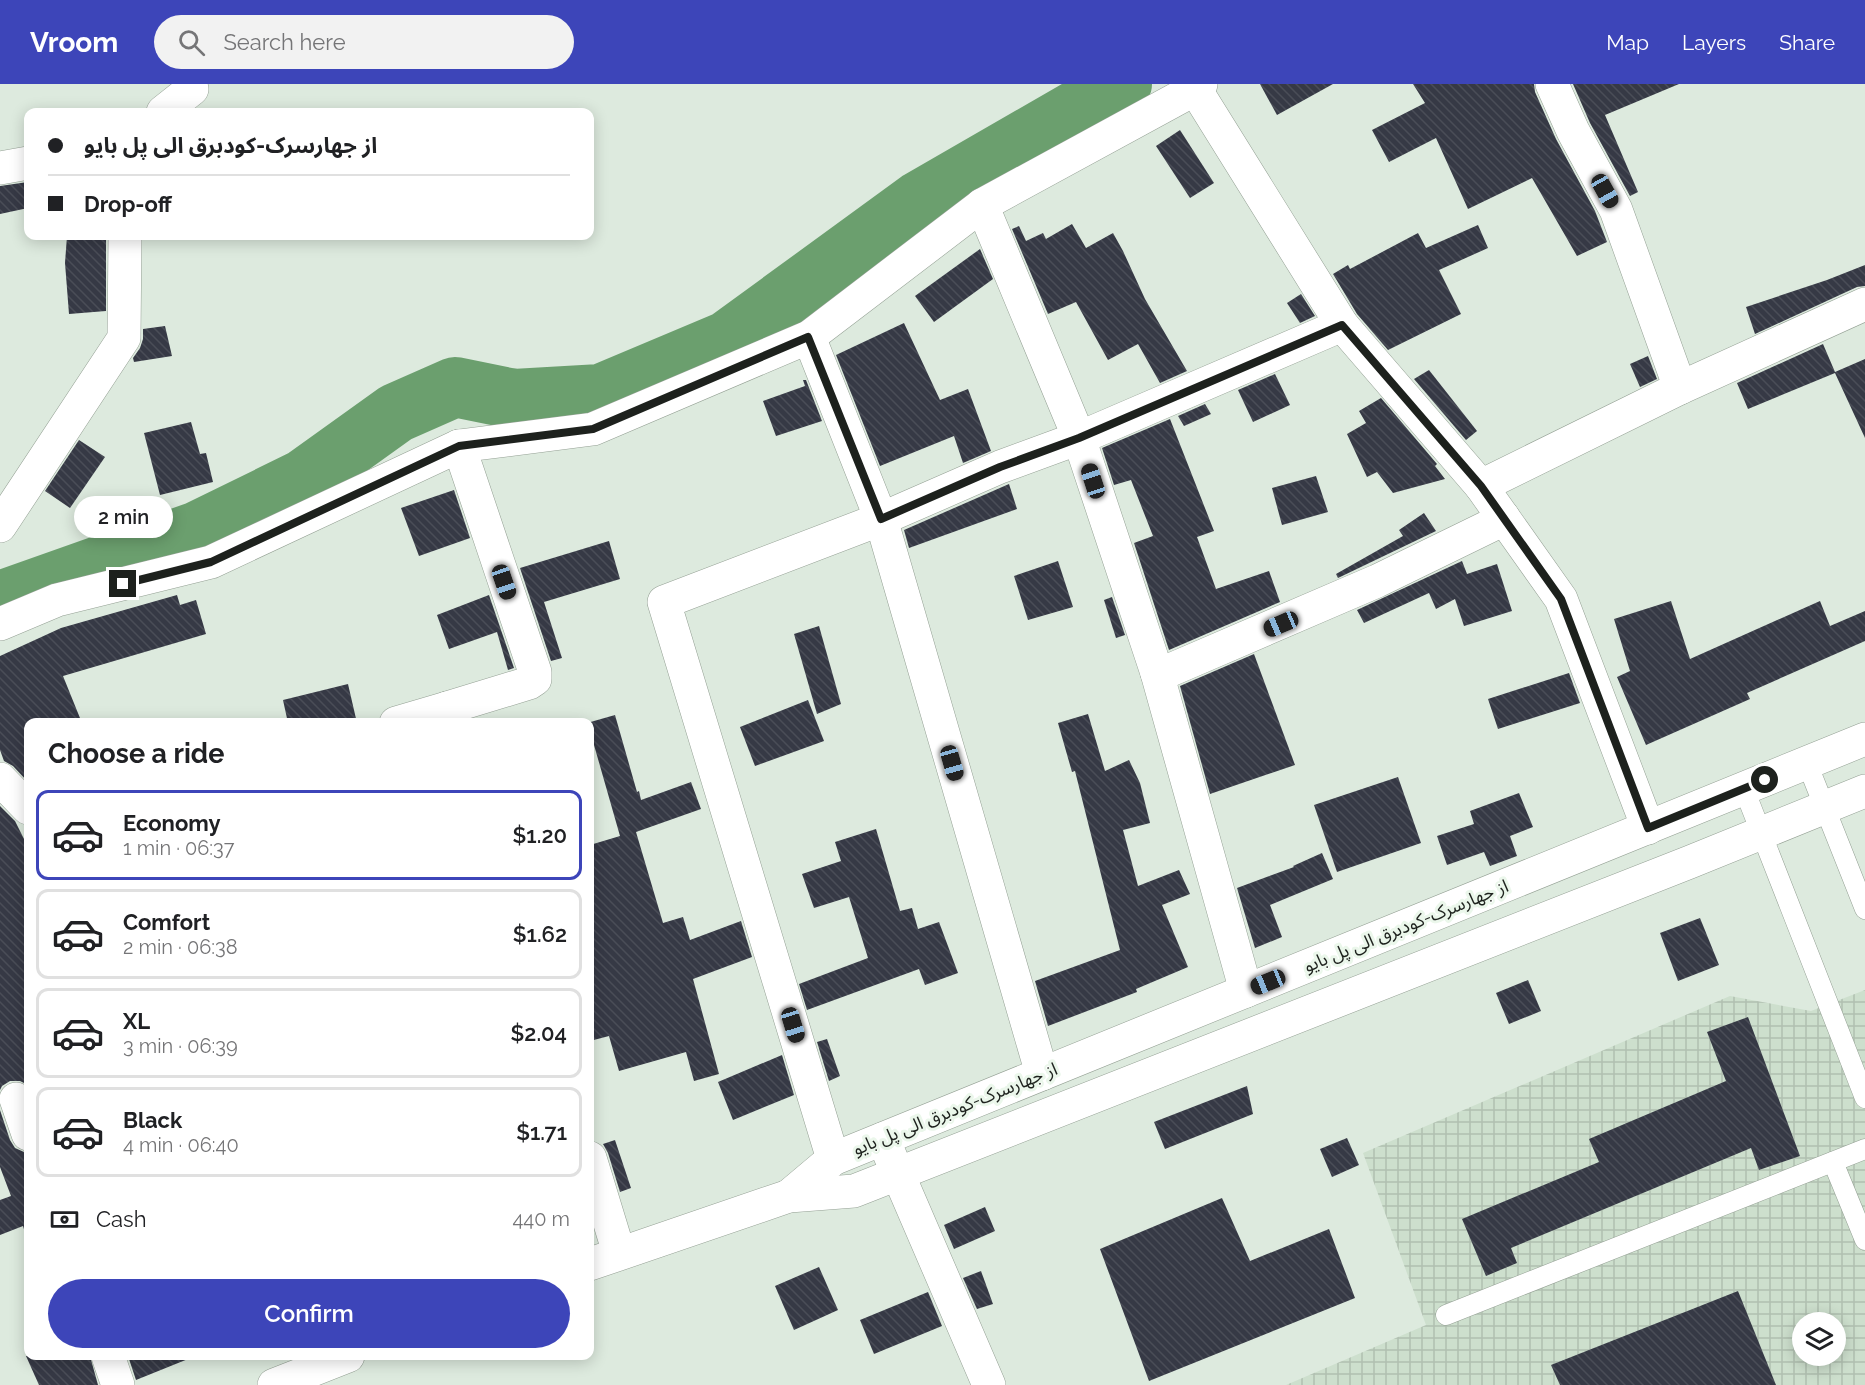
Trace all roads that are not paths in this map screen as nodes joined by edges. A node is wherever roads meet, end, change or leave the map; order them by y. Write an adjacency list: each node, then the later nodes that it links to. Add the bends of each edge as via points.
1 (190, 84): 4 (street, via 192,89)
2 (1552, 84): 12 (street, via 1616,210)
3 (1196, 86): 7 (street); 10 (street)
4 (169, 108)
5 (24, 163): 6 (street)
6 (0, 168)
7 (982, 205): 11 (street); 13 (street)
8 (125, 240): 18 (street, via 124,338)
9 (1865, 304): 12 (street)
10 (1342, 325): 13 (street); 15 (street)
11 (808, 337): 14 (street, via 593,429); 17 (street)
12 (1680, 388): 15 (street)
13 (1079, 438): 17 (street, via 1000,467); 20 (street)
14 (459, 446): 19 (street, via 211,562 57,600); 21 (street, via 535,679)
15 (1481, 486): 16 (street)
16 (1503, 517): 20 (street, via 1377,581); 30 (street, via 1561,599)
17 (881, 519): 34 (street); 40 (street, via 664,602)
18 (0, 526)
19 (0, 624)
20 (1157, 673): 33 (street)
21 (449, 716): 22 (street)
22 (434, 718)
23 (1865, 739): 24 (street, از جهارسرک-کودبرق الی پل بایو)
24 (1807, 763): 26 (street, از جهارسرک-کودبرق الی پل بایو); 29 (lane)
25 (0, 779): 28 (street)
26 (1744, 789): 30 (street, از جهارسرک-کودبرق الی پل بایو); 31 (lane)
27 (1865, 790): 29 (street, از جهارسرک-کودبرق الی پل بایو)
28 (24, 804)
29 (1825, 807): 31 (street, از جهارسرک-کودبرق الی پل بایو); 32 (lane)
30 (1648, 828): 33 (street, از جهارسرک-کودبرق الی پل بایو)
31 (1762, 833): 35 (lane); 43 (street, از جهارسرک-کودبرق الی پل بایو)
32 (1865, 909)
33 (1246, 991): 34 (street, از جهارسرک-کودبرق الی پل بایو)
34 (1042, 1074): 38 (street, از جهارسرک-کودبرق الی پل بایو)
35 (1865, 1098)
36 (16, 1100): 37 (street)
37 (24, 1123)
38 (883, 1139): 40 (street, از جهارسرک-کودبرق الی پل بایو); 43 (street)
39 (1865, 1149): 41 (lane)
40 (833, 1159): 44 (street, از جهارسرک-کودبرق الی پل بایو)
41 (1833, 1162): 45 (lane); 48 (lane)
42 (594, 1171): 46 (street)
43 (898, 1173): 44 (street, از جهارسرک-کودبرق الی پل بایو, via 854,1191); 53 (street)
44 (789, 1196): 46 (street, از جهارسرک-کودبرق الی پل بایو)
45 (1865, 1240)
46 (619, 1253): 47 (street, از جهارسرک-کودبرق الی پل بایو)
47 (594, 1262)
48 (1446, 1315)
49 (109, 1360): 51 (street)
50 (328, 1360): 52 (street)
51 (118, 1385)
52 (274, 1385)
53 (989, 1385)

